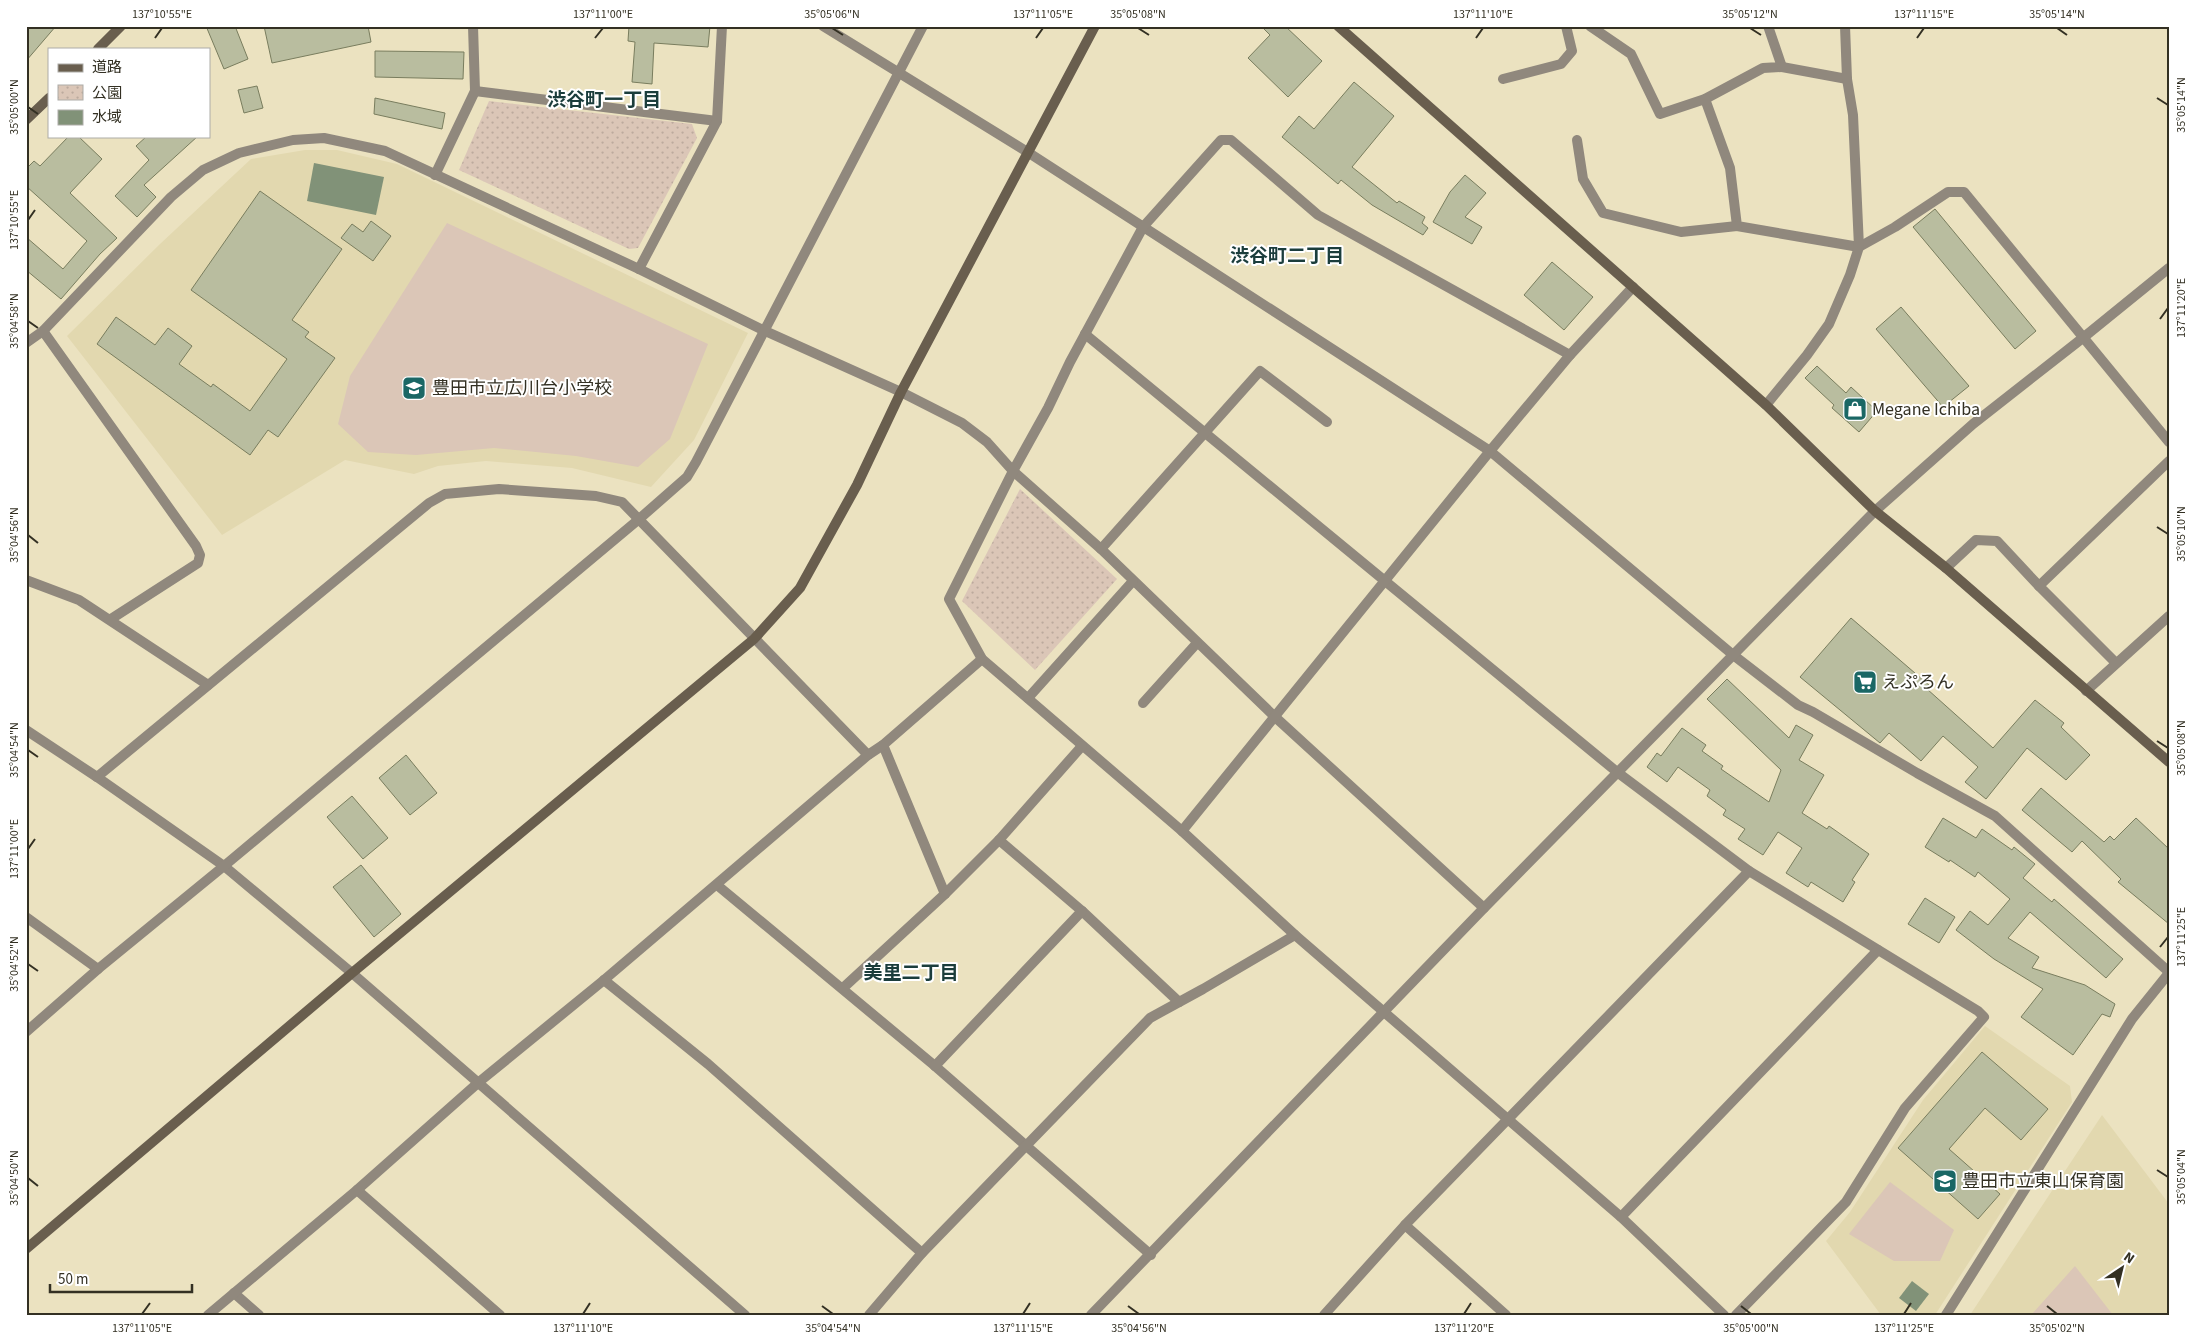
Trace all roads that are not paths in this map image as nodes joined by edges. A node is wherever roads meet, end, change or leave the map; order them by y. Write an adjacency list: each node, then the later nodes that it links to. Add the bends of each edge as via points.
1 (121, 26): 12 (street)
2 (473, 26): 17 (street)
3 (722, 26): 21 (street)
4 (823, 26): 14 (street)
5 (923, 26): 14 (street)
6 (1095, 26): 23 (street)
7 (1338, 26): 30 (street)
8 (1566, 26): 15 (street, via 1572,51 1561,64)
9 (1590, 26): 19 (street, via 1631,54 1660,114)
10 (1768, 26): 13 (street)
11 (1844, 26): 16 (street)
12 (99, 48)
13 (1782, 66): 16 (street); 19 (street, via 1763,68)
14 (899, 73): 23 (street); 31 (street)
15 (1503, 79)
16 (1847, 79): 27 (street, via 1853,115)
17 (475, 91): 21 (street); 24 (street)
18 (48, 99): 20 (street)
19 (1705, 99): 25 (street, via 1730,168)
20 (26, 120)
21 (717, 121): 29 (street)
22 (1577, 140): 25 (street, via 1583,179 1603,213 1681,232)
23 (1029, 153): 26 (street); 37 (street)
24 (435, 175): 29 (street); 32 (street, via 385,152 324,138 294,140 239,153 203,170 188,182)
25 (1737, 226): 27 (street)
26 (1143, 227): 33 (street); 36 (street, via 1221,140 1231,140 1318,215); 42 (street)
27 (1859, 247): 34 (street, via 1948,192 1964,192); 38 (street, via 1829,324)
28 (2169, 268): 34 (street)
29 (639, 269): 31 (street)
30 (1633, 287): 36 (street); 38 (street)
31 (763, 330): 37 (street); 46 (street, via 696,462 686,477)
32 (43, 331): 35 (street); 54 (street, via 200,555 198,563)
33 (1085, 334): 40 (street); 44 (street)
34 (2084, 337): 41 (street); 45 (street, via 1973,424)
35 (26, 343)
36 (1570, 355): 42 (street)
37 (901, 392): 44 (street, via 962,423 987,442); 55 (street, via 857,485 800,588)
38 (1766, 405): 45 (street)
39 (1327, 422): 40 (street, via 1260,372)
40 (1206, 433): 47 (street); 51 (street)
41 (2169, 442)
42 (1490, 452): 51 (street); 57 (street)
43 (2169, 461): 52 (street)
44 (1013, 470): 47 (street); 58 (street, via 949,599)
45 (1875, 510): 48 (street); 57 (street)
46 (638, 520): 55 (street); 60 (street, via 622,502 596,496 499,490 445,494 429,503); 74 (street)
47 (1101, 549): 50 (street)
48 (1946, 568): 52 (street, via 1976,540 1997,541); 61 (street)
49 (26, 580): 54 (street, via 79,600)
50 (1133, 582): 56 (street); 62 (street)
51 (1384, 582): 64 (street); 70 (street)
52 (2039, 586): 59 (street)
53 (2169, 616): 59 (street)
54 (110, 619): 60 (street)
55 (754, 639): 68 (street); 85 (street)
56 (1197, 643): 63 (street); 64 (street)
57 (1732, 654): 70 (street); 84 (street, via 1798,705 1995,816)
58 (982, 658): 62 (street); 66 (street)
59 (2116, 663): 61 (street)
60 (208, 685): 71 (street)
61 (2086, 690): 69 (street)
62 (1028, 698): 67 (street)
63 (1143, 703)
64 (1274, 716): 72 (street); 78 (street)
65 (26, 730): 71 (street)
66 (883, 745): 68 (street); 77 (street)
67 (1082, 746): 72 (street); 73 (street)
68 (868, 755): 76 (street)
69 (2169, 762)
70 (1617, 772): 75 (street); 78 (street)
71 (97, 777): 74 (street)
72 (1182, 831): 81 (street)
73 (999, 840): 77 (street); 79 (street)
74 (224, 866): 83 (street); 85 (street)
75 (1749, 871): 82 (street); 93 (street)
76 (717, 885): 86 (street); 87 (street)
77 (945, 894): 87 (street)
78 (1484, 908): 89 (street)
79 (1082, 911): 88 (street); 91 (street)
80 (26, 916): 83 (street)
81 (1295, 935): 88 (street); 89 (street)
82 (1878, 950): 96 (street); 111 (street, via 1984,1017 1905,1108 1846,1202)
83 (98, 969): 90 (street)
84 (2169, 972): 112 (street, via 2132,1019)
85 (352, 973): 92 (street); 98 (street)
86 (604, 980): 92 (street); 99 (street, via 708,1064)
87 (843, 988): 91 (street)
88 (1179, 1002): 94 (street, via 1150,1018)
89 (1384, 1013): 93 (street); 100 (street)
90 (26, 1032)
91 (935, 1066): 94 (street)
92 (479, 1082): 95 (street); 105 (street)
93 (1508, 1118): 96 (street); 97 (street)
94 (1025, 1146): 99 (street); 100 (street)
95 (357, 1190): 101 (street); 104 (street)
96 (1621, 1218): 110 (street)
97 (1405, 1224): 108 (street); 109 (street)
98 (26, 1249)
99 (922, 1253): 106 (street)
100 (1151, 1255): 107 (street)
101 (234, 1293): 102 (street); 103 (street)
102 (208, 1315)
103 (259, 1315)
104 (500, 1315)
105 (745, 1315)
106 (869, 1315)
107 (1091, 1315)
108 (1324, 1315)
109 (1506, 1315)
110 (1724, 1315)
111 (1736, 1315)
112 (1946, 1315)

